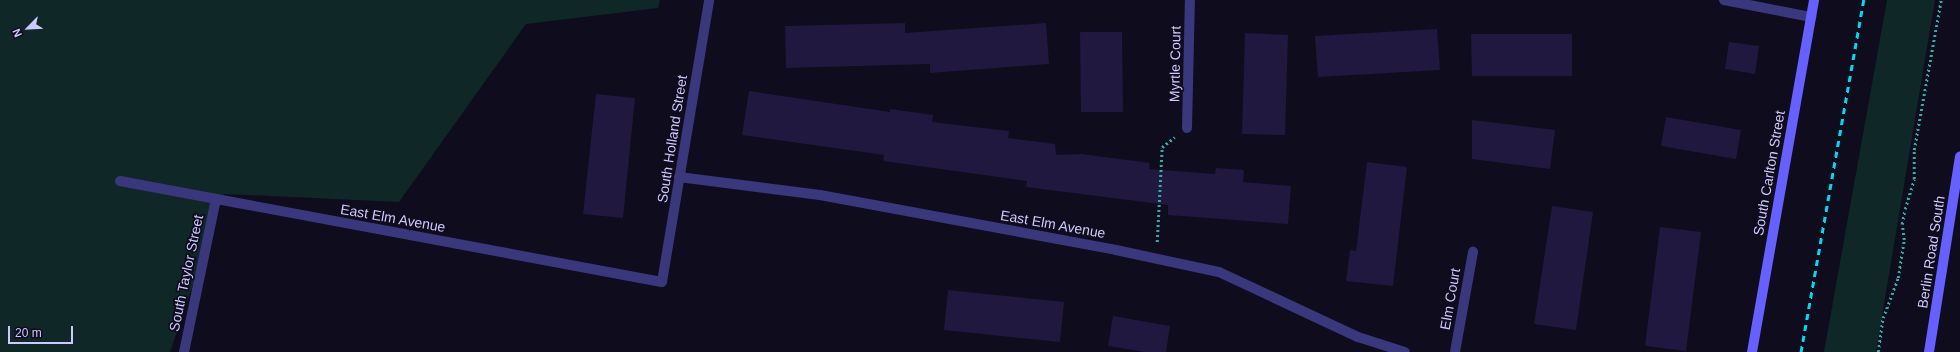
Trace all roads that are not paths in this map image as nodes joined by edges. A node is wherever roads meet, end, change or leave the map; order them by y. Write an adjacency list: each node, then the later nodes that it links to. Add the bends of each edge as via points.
1 (709, 0): 8 (street, South Holland Street)
2 (1190, 0): 6 (street, Myrtle Court)
3 (1724, 0): 5 (street)
4 (1814, 0): 5 (street, South Carlton Street)
5 (1811, 16): 16 (street, South Carlton Street)
6 (1187, 128)
7 (1960, 156): 17 (street, Berlin Road South)
8 (679, 178): 12 (street, South Holland Street); 14 (street, East Elm Avenue, via 820,195 1219,272 1358,337)
9 (120, 181): 10 (street, East Elm Avenue)
10 (216, 199): 12 (street, East Elm Avenue); 13 (street, South Taylor Street)
11 (1473, 252): 15 (street, Elm Court)
12 (662, 282)
13 (184, 352)
14 (1405, 352)
15 (1455, 352)
16 (1752, 352)
17 (1929, 352)

